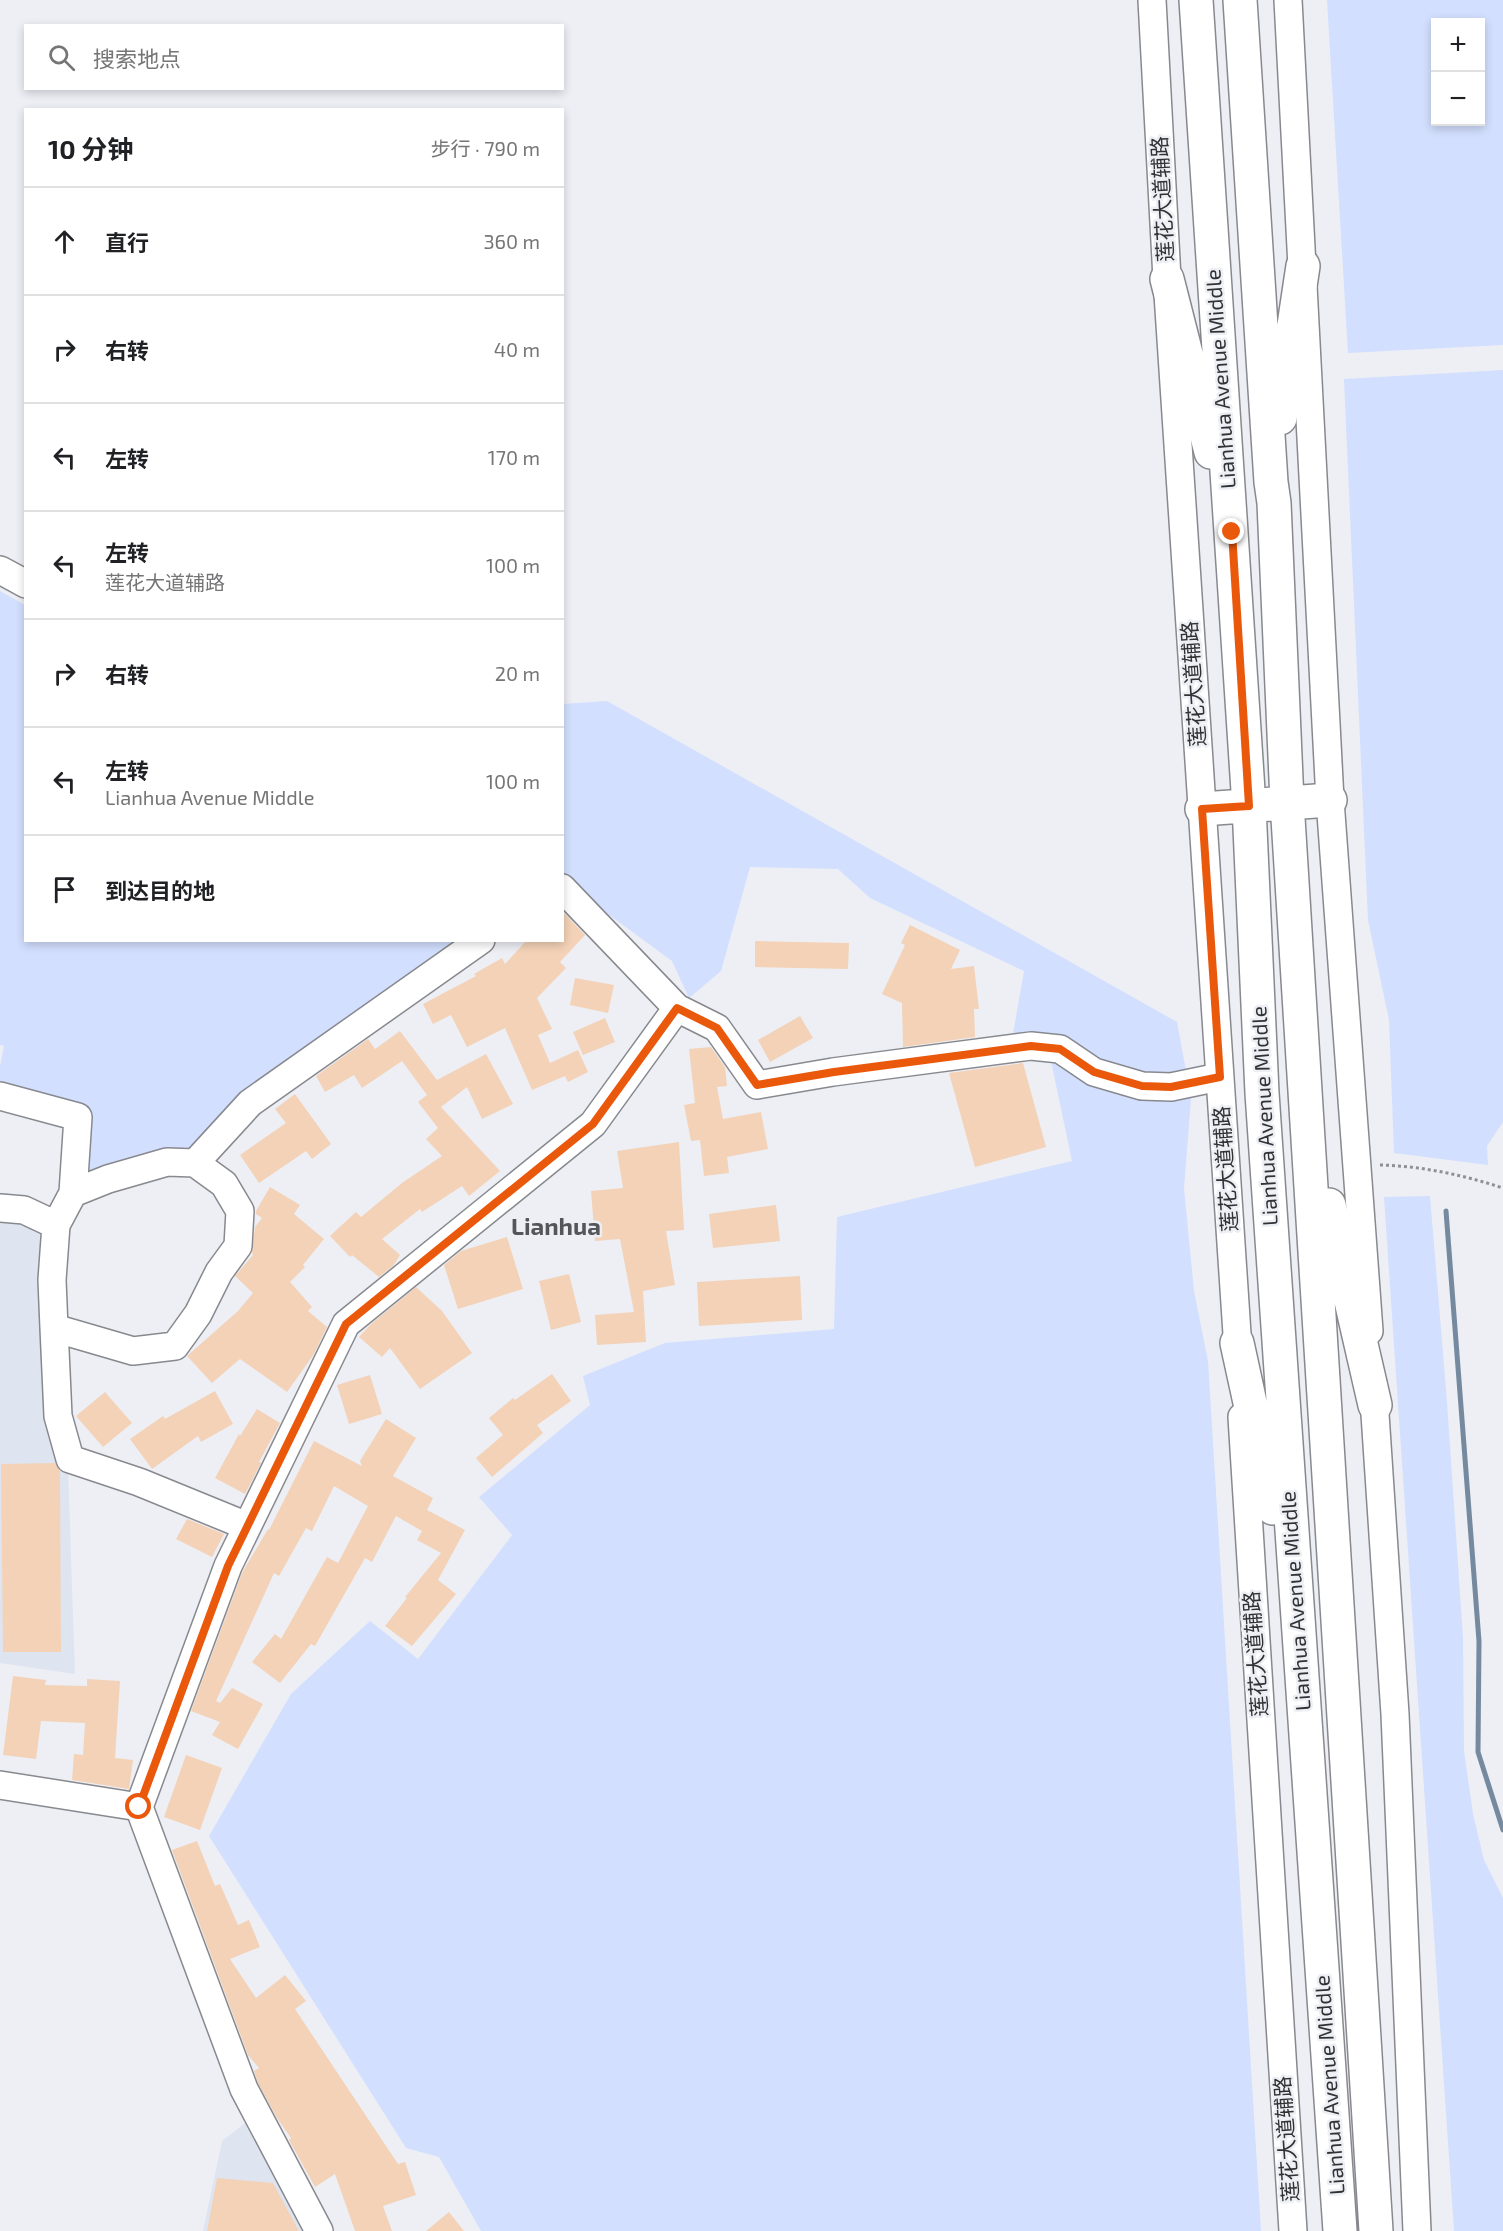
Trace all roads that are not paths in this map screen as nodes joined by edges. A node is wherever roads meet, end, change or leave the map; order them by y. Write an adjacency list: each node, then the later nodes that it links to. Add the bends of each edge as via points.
1 (1152, 0): 6 (street, 莲花大道辅路)
2 (1196, 0): 8 (main road, Lianhua Avenue Middle)
3 (1240, 0): 7 (main road, Lianhua Avenue Middle)
4 (1288, 0): 5 (street)
5 (1303, 266): 7 (main road); 11 (street)
6 (1167, 279): 8 (main road); 14 (street, 莲花大道辅路)
7 (1272, 493): 8 (main road); 12 (main road, Lianhua Avenue Middle)
8 (1231, 519): 13 (main road, Lianhua Avenue Middle)
9 (0, 570): 10 (street)
10 (24, 583)
11 (1330, 800): 12 (main road); 28 (street)
12 (1287, 802): 13 (main road); 21 (main road, Lianhua Avenue Middle)
13 (1249, 806): 14 (main road); 19 (main road, Lianhua Avenue Middle)
14 (1202, 809): 18 (street, 莲花大道辅路)
15 (564, 890): 17 (street)
16 (478, 942): 22 (street, via 250,1103)
17 (677, 1008): 18 (street, via 717,1028 757,1085 1031,1046 1060,1049 1094,1072 1142,1086 1171,1087); 32 (street, via 593,1124 346,1324 228,1566)
18 (1220, 1077): 27 (street, 莲花大道辅路)
19 (1262, 1093): 21 (main road); 30 (main road, Lianhua Avenue Middle)
20 (0, 1096): 23 (street, via 78,1117)
21 (1306, 1102): 28 (main road); 36 (main road, Lianhua Avenue Middle)
22 (195, 1163): 23 (street, via 167,1162); 26 (street, via 224,1184 240,1211 238,1246 175,1346 133,1351)
23 (73, 1193): 25 (street)
24 (0, 1209): 25 (street, via 24,1210)
25 (56, 1225): 26 (street, via 51,1280)
26 (54, 1328): 29 (street, via 58,1416 70,1459)
27 (1237, 1343): 30 (main road); 34 (street, 莲花大道辅路)
28 (1375, 1405): 37 (street, via 1395,1726)
29 (237, 1522)
30 (1297, 1620): 35 (main road, Lianhua Avenue Middle)
31 (0, 1785): 32 (street)
32 (139, 1807): 33 (street, via 244,2089)
33 (319, 2231)
34 (1293, 2231)
35 (1340, 2231)
36 (1376, 2231)
37 (1417, 2231)

